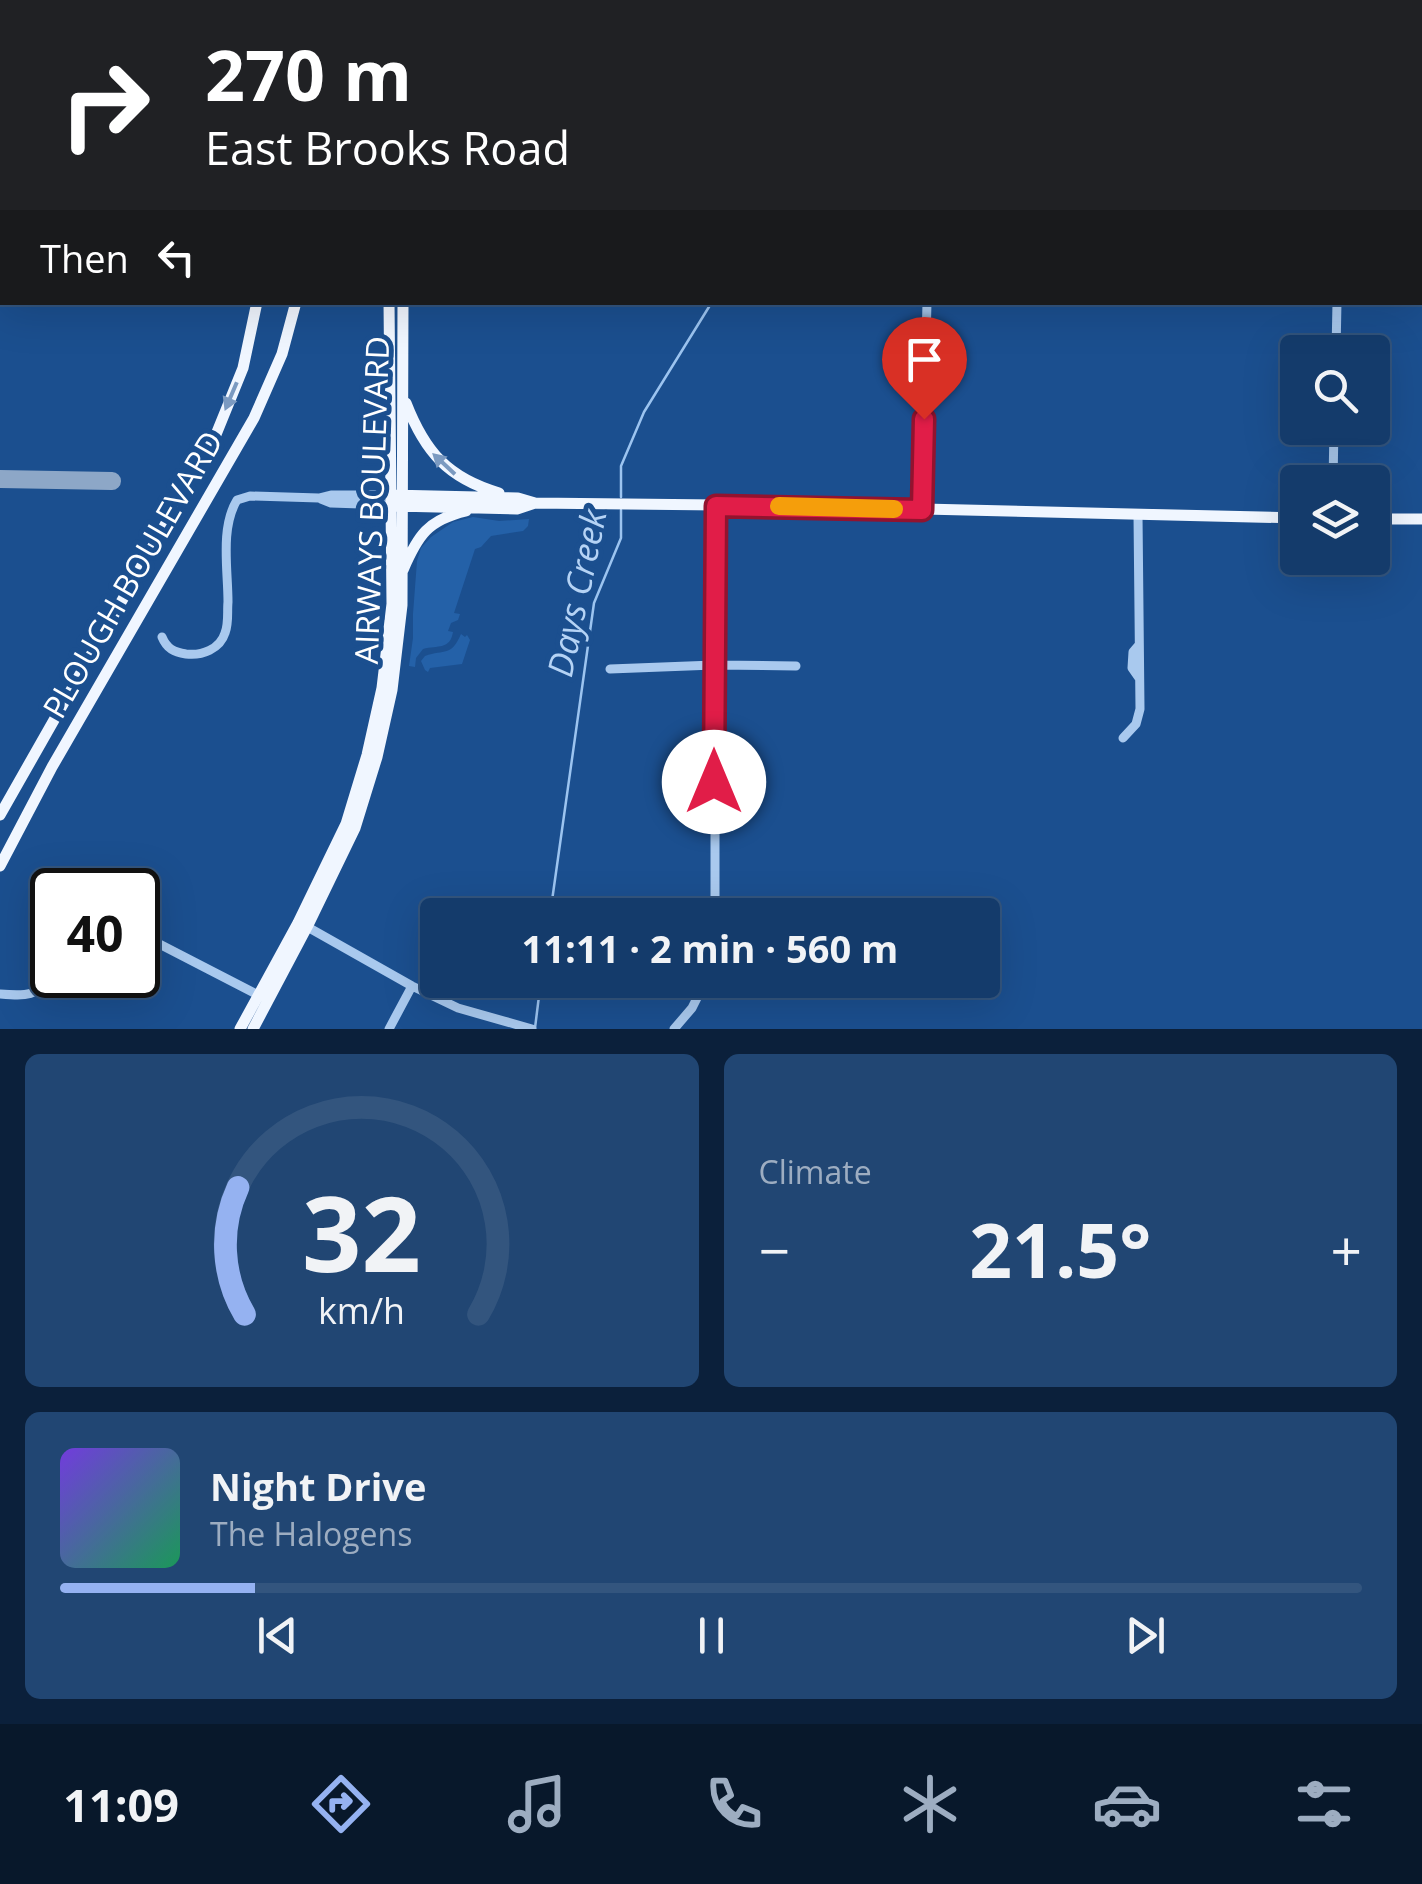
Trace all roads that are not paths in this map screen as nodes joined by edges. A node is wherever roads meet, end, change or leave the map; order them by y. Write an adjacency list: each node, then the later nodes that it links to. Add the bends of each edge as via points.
1 (256, 305): 26 (main road, PLOUGH BOULEVARD, one-way to 26, via 243,368 214,437)
2 (295, 305): 27 (main road, PLOUGH BOULEVARD, via 254,418)
3 (389, 305): 10 (main road, AIRWAYS BOULEVARD)
4 (403, 305): 8 (main road, AIRWAYS BOULEVARD)
5 (927, 305): 14 (street)
6 (1337, 305): 7 (street)
7 (1336, 335)
8 (403, 394): 9 (main road, one-way to 8, via 479,487 445,466 427,447); 10 (main road, AIRWAYS BOULEVARD)
9 (518, 498): 10 (main road); 11 (main road)
10 (396, 500): 13 (main road); 19 (main road, AIRWAYS BOULEVARD); 20 (main road, AIRWAYS BOULEVARD); 21 (street, via 237,500 228,530 224,637 197,654 168,648)
11 (535, 503): 12 (main road); 13 (main road)
12 (716, 506): 14 (main road); 22 (street)
13 (477, 508): 19 (main road, via 428,527)
14 (922, 510): 15 (main road)
15 (1138, 515): 16 (main road); 25 (street, via 1145,661 1139,717)
16 (1280, 518)
17 (1390, 519): 18 (main road)
18 (1422, 520)
19 (402, 574): 20 (main road, AIRWAYS BOULEVARD)
20 (396, 615): 29 (main road, AIRWAYS BOULEVARD, via 392,690 377,757 355,828)
21 (162, 638)
22 (714, 665): 23 (street); 24 (street); 28 (street)
23 (796, 666)
24 (610, 668)
25 (1123, 738)
26 (0, 815)
27 (0, 866)
28 (715, 898)
29 (303, 925): 31 (street); 34 (main road, AIRWAYS BOULEVARD)
30 (160, 944): 34 (street)
31 (412, 986): 38 (street); 39 (street, via 458,1008)
32 (0, 994): 33 (street)
33 (30, 994)
34 (264, 998): 36 (main road, AIRWAYS BOULEVARD); 37 (main road, AIRWAYS BOULEVARD)
35 (697, 998): 40 (street)
36 (240, 1029)
37 (254, 1029)
38 (388, 1029)
39 (532, 1029)
40 (674, 1029)

